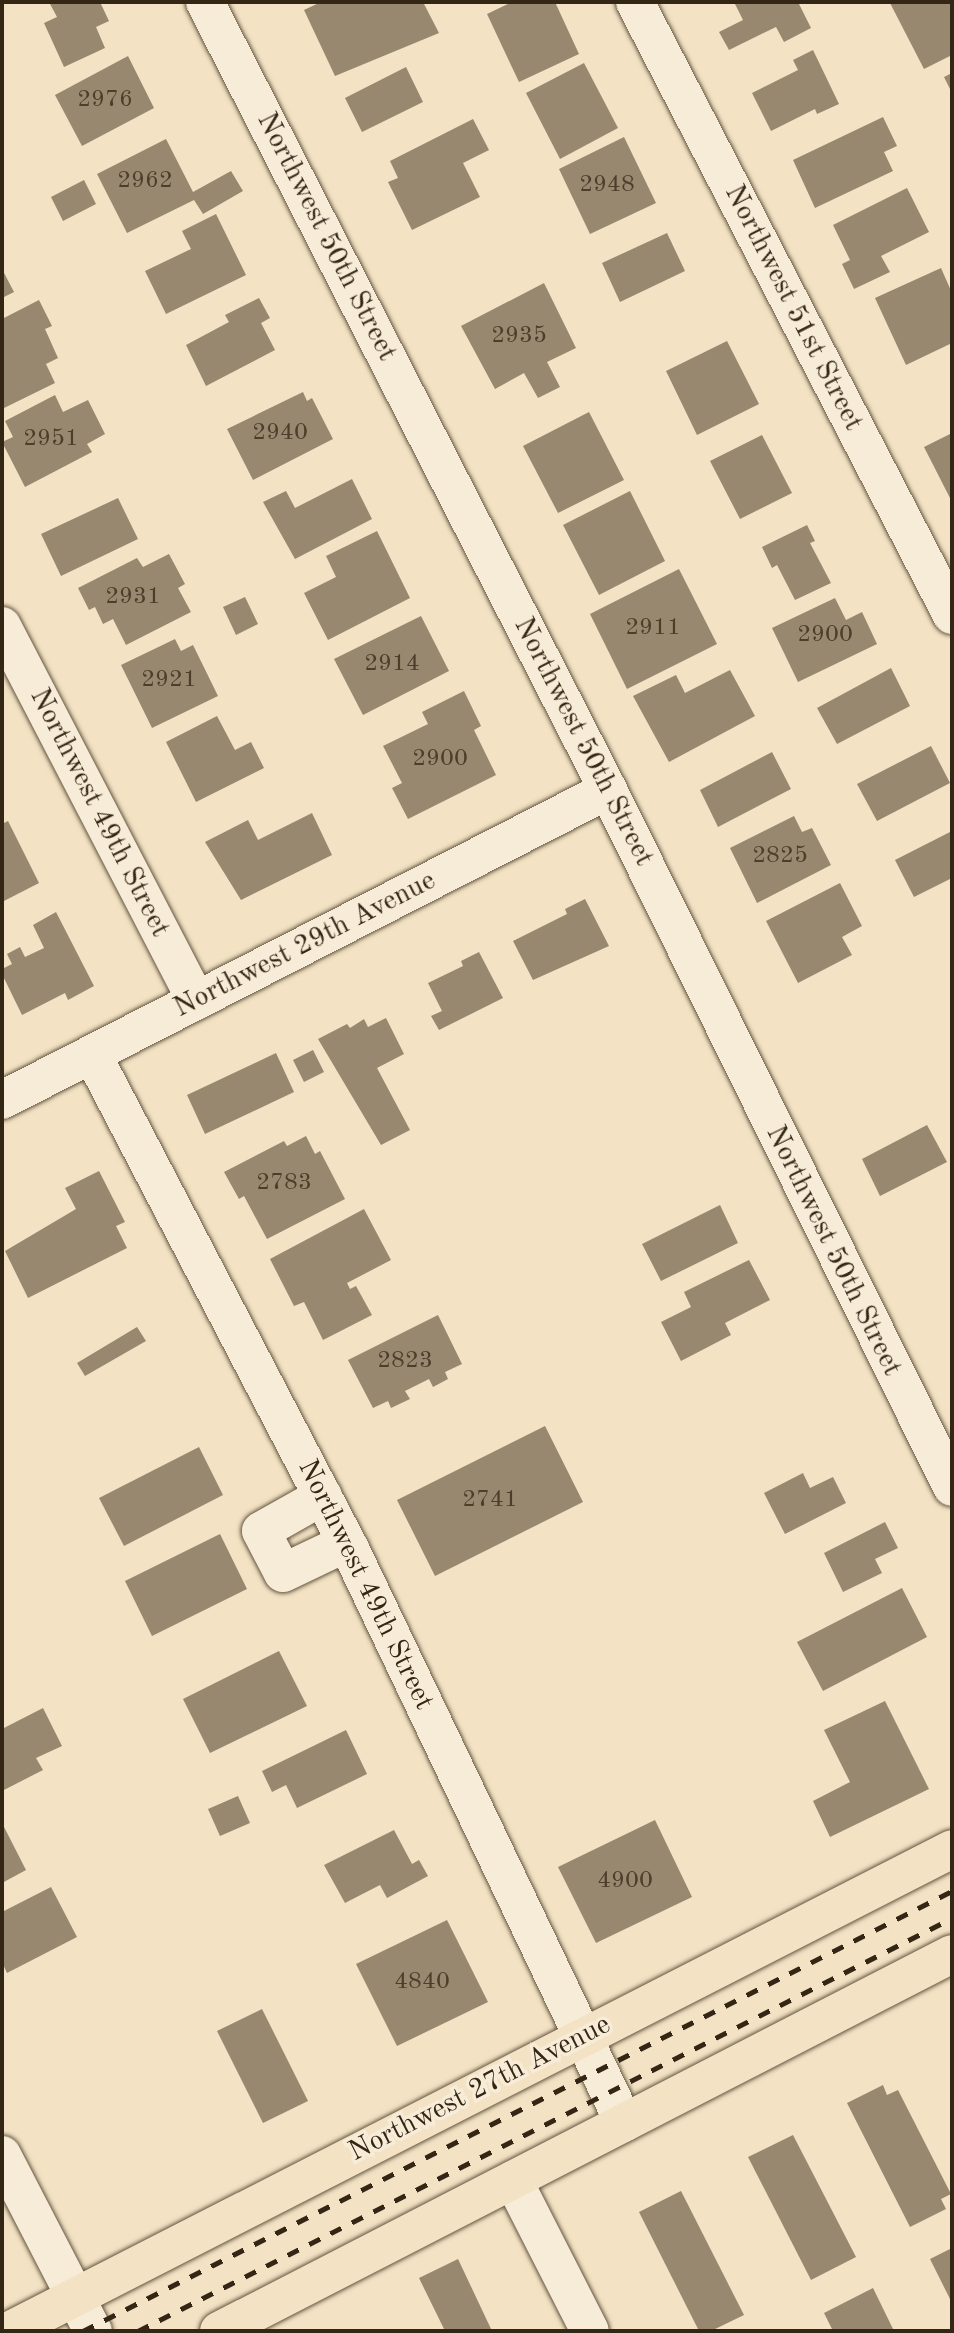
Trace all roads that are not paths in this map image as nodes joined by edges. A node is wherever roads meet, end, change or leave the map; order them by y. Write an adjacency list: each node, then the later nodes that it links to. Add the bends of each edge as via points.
1 (205, 2): 5 (street, Northwest 50th Street)
2 (635, 2): 3 (street, Northwest 51st Street)
3 (952, 614)
4 (2, 626): 6 (street, Northwest 49th Street)
5 (608, 790): 6 (street, Northwest 29th Avenue); 9 (street, Northwest 50th Street)
6 (196, 1001): 7 (street, Northwest 29th Avenue)
7 (92, 1054): 8 (street, Northwest 29th Avenue); 10 (street, Northwest 49th Street)
8 (2, 1100)
9 (952, 1487)
10 (323, 1496): 11 (street, Northwest 49th Street); 11 (street, via 261,1531 283,1573)
11 (346, 1543): 14 (street, Northwest 49th Street)
12 (952, 1849): 14 (main road, Northwest 27th Avenue)
13 (952, 1954): 15 (main road)
14 (581, 2036): 15 (street, Northwest 49th Street); 18 (main road, Northwest 27th Avenue)
15 (624, 2123): 17 (main road)
16 (2, 2155): 18 (street)
17 (513, 2179): 21 (main road); 22 (street)
18 (75, 2298): 19 (main road, Northwest 27th Avenue); 20 (street)
19 (9, 2331)
20 (93, 2331)
21 (219, 2331)
22 (590, 2331)

